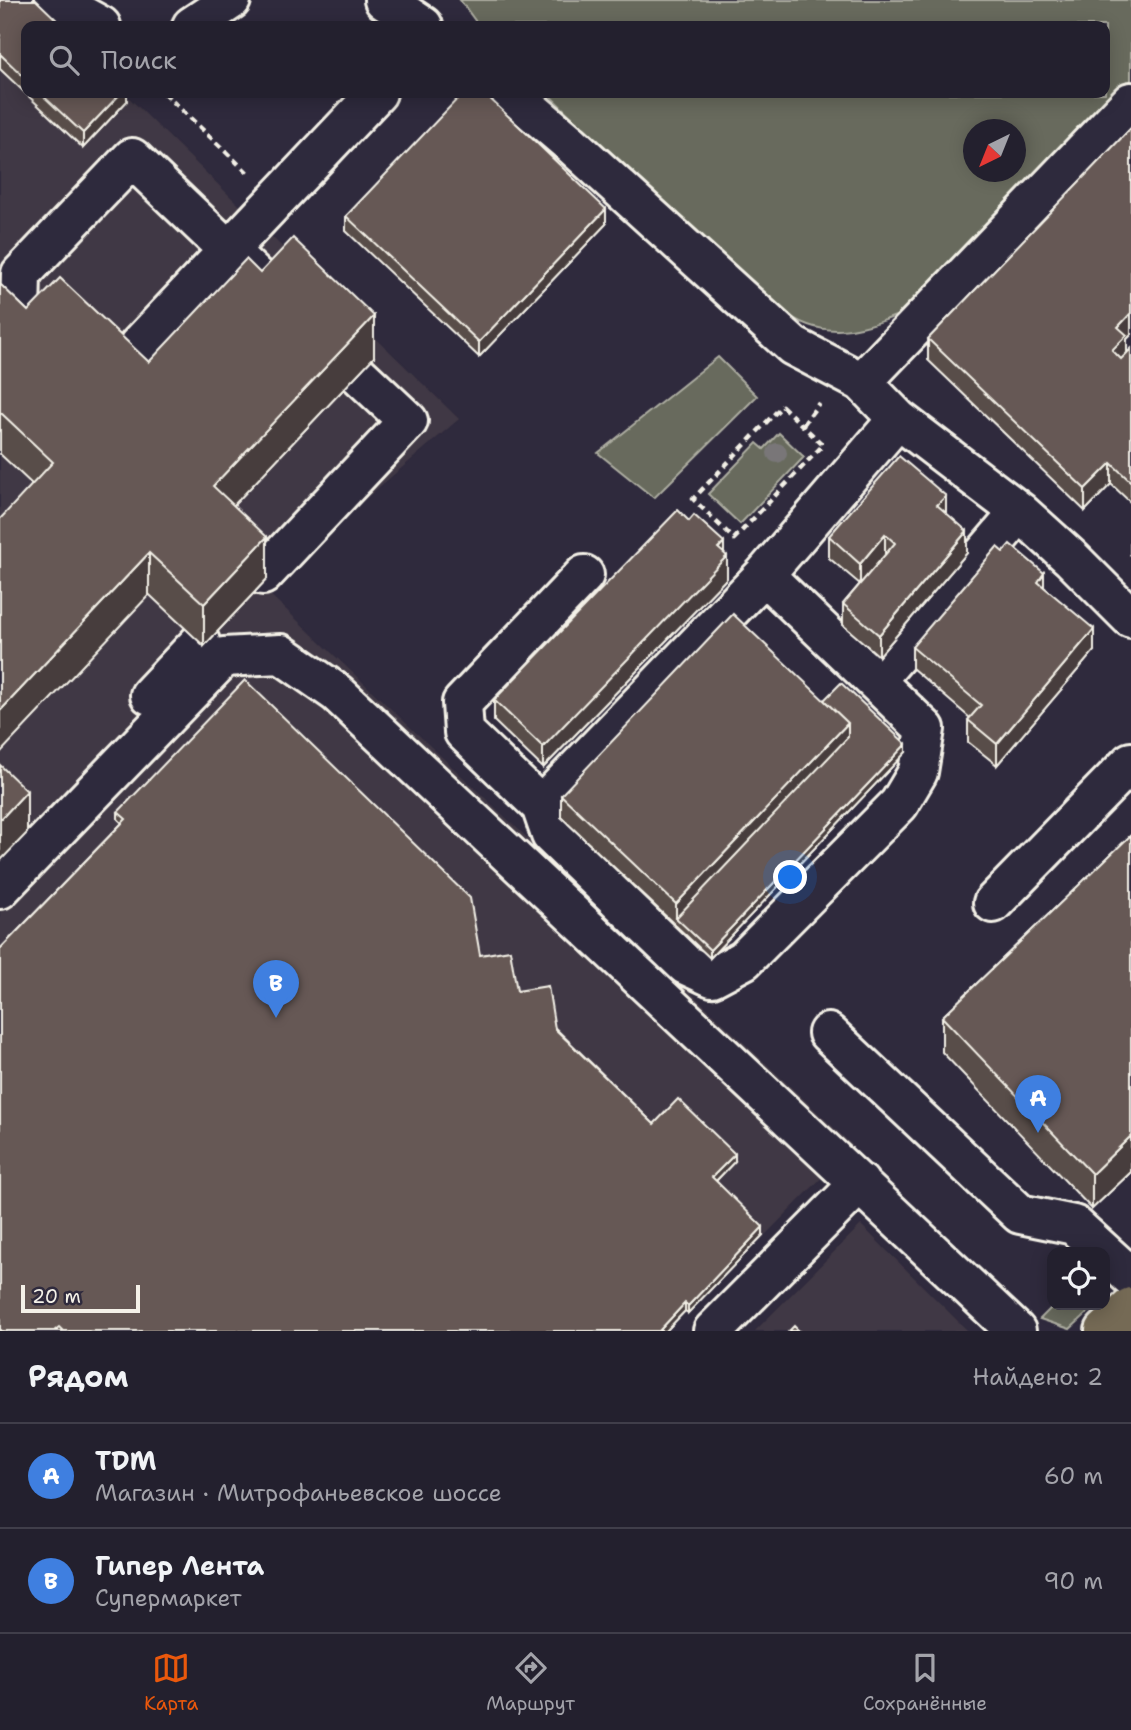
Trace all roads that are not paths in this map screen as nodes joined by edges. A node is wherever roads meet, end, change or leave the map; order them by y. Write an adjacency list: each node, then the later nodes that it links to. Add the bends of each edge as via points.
1 (54, 0): 4 (lane)
2 (231, 0): 5 (lane)
3 (384, 0): 6 (lane)
4 (92, 21)
5 (200, 21)
6 (416, 21)
7 (372, 98): 10 (lane)
8 (517, 98): 15 (lane, via 793,346)
9 (1131, 102): 15 (lane)
10 (228, 251): 11 (lane); 12 (lane, via 132,158); 13 (lane)
11 (277, 297)
12 (8, 300)
13 (138, 346)
14 (358, 374): 18 (lane, via 408,421)
15 (863, 382): 16 (lane)
16 (898, 419): 17 (lane); 20 (lane)
17 (1020, 512): 21 (lane); 23 (lane)
18 (263, 575)
19 (584, 575): 25 (lane, via 462,703 464,732)
20 (764, 575): 23 (lane); 25 (lane)
21 (1131, 618)
22 (200, 642): 26 (lane)
23 (875, 681): 25 (lane, via 925,729 918,772 899,804 744,960 712,977 686,965 551,835)
24 (1131, 762): 28 (lane)
25 (541, 806)
26 (23, 829)
27 (0, 889): 30 (lane, via 223,656 281,654 337,693)
28 (993, 903)
29 (828, 1033): 31 (lane, via 1020,1214 1074,1225)
30 (860, 1183): 33 (lane); 34 (lane)
31 (1131, 1277)
32 (1131, 1307): 35 (main road)
33 (713, 1331)
34 (1016, 1331)
35 (1105, 1331)

